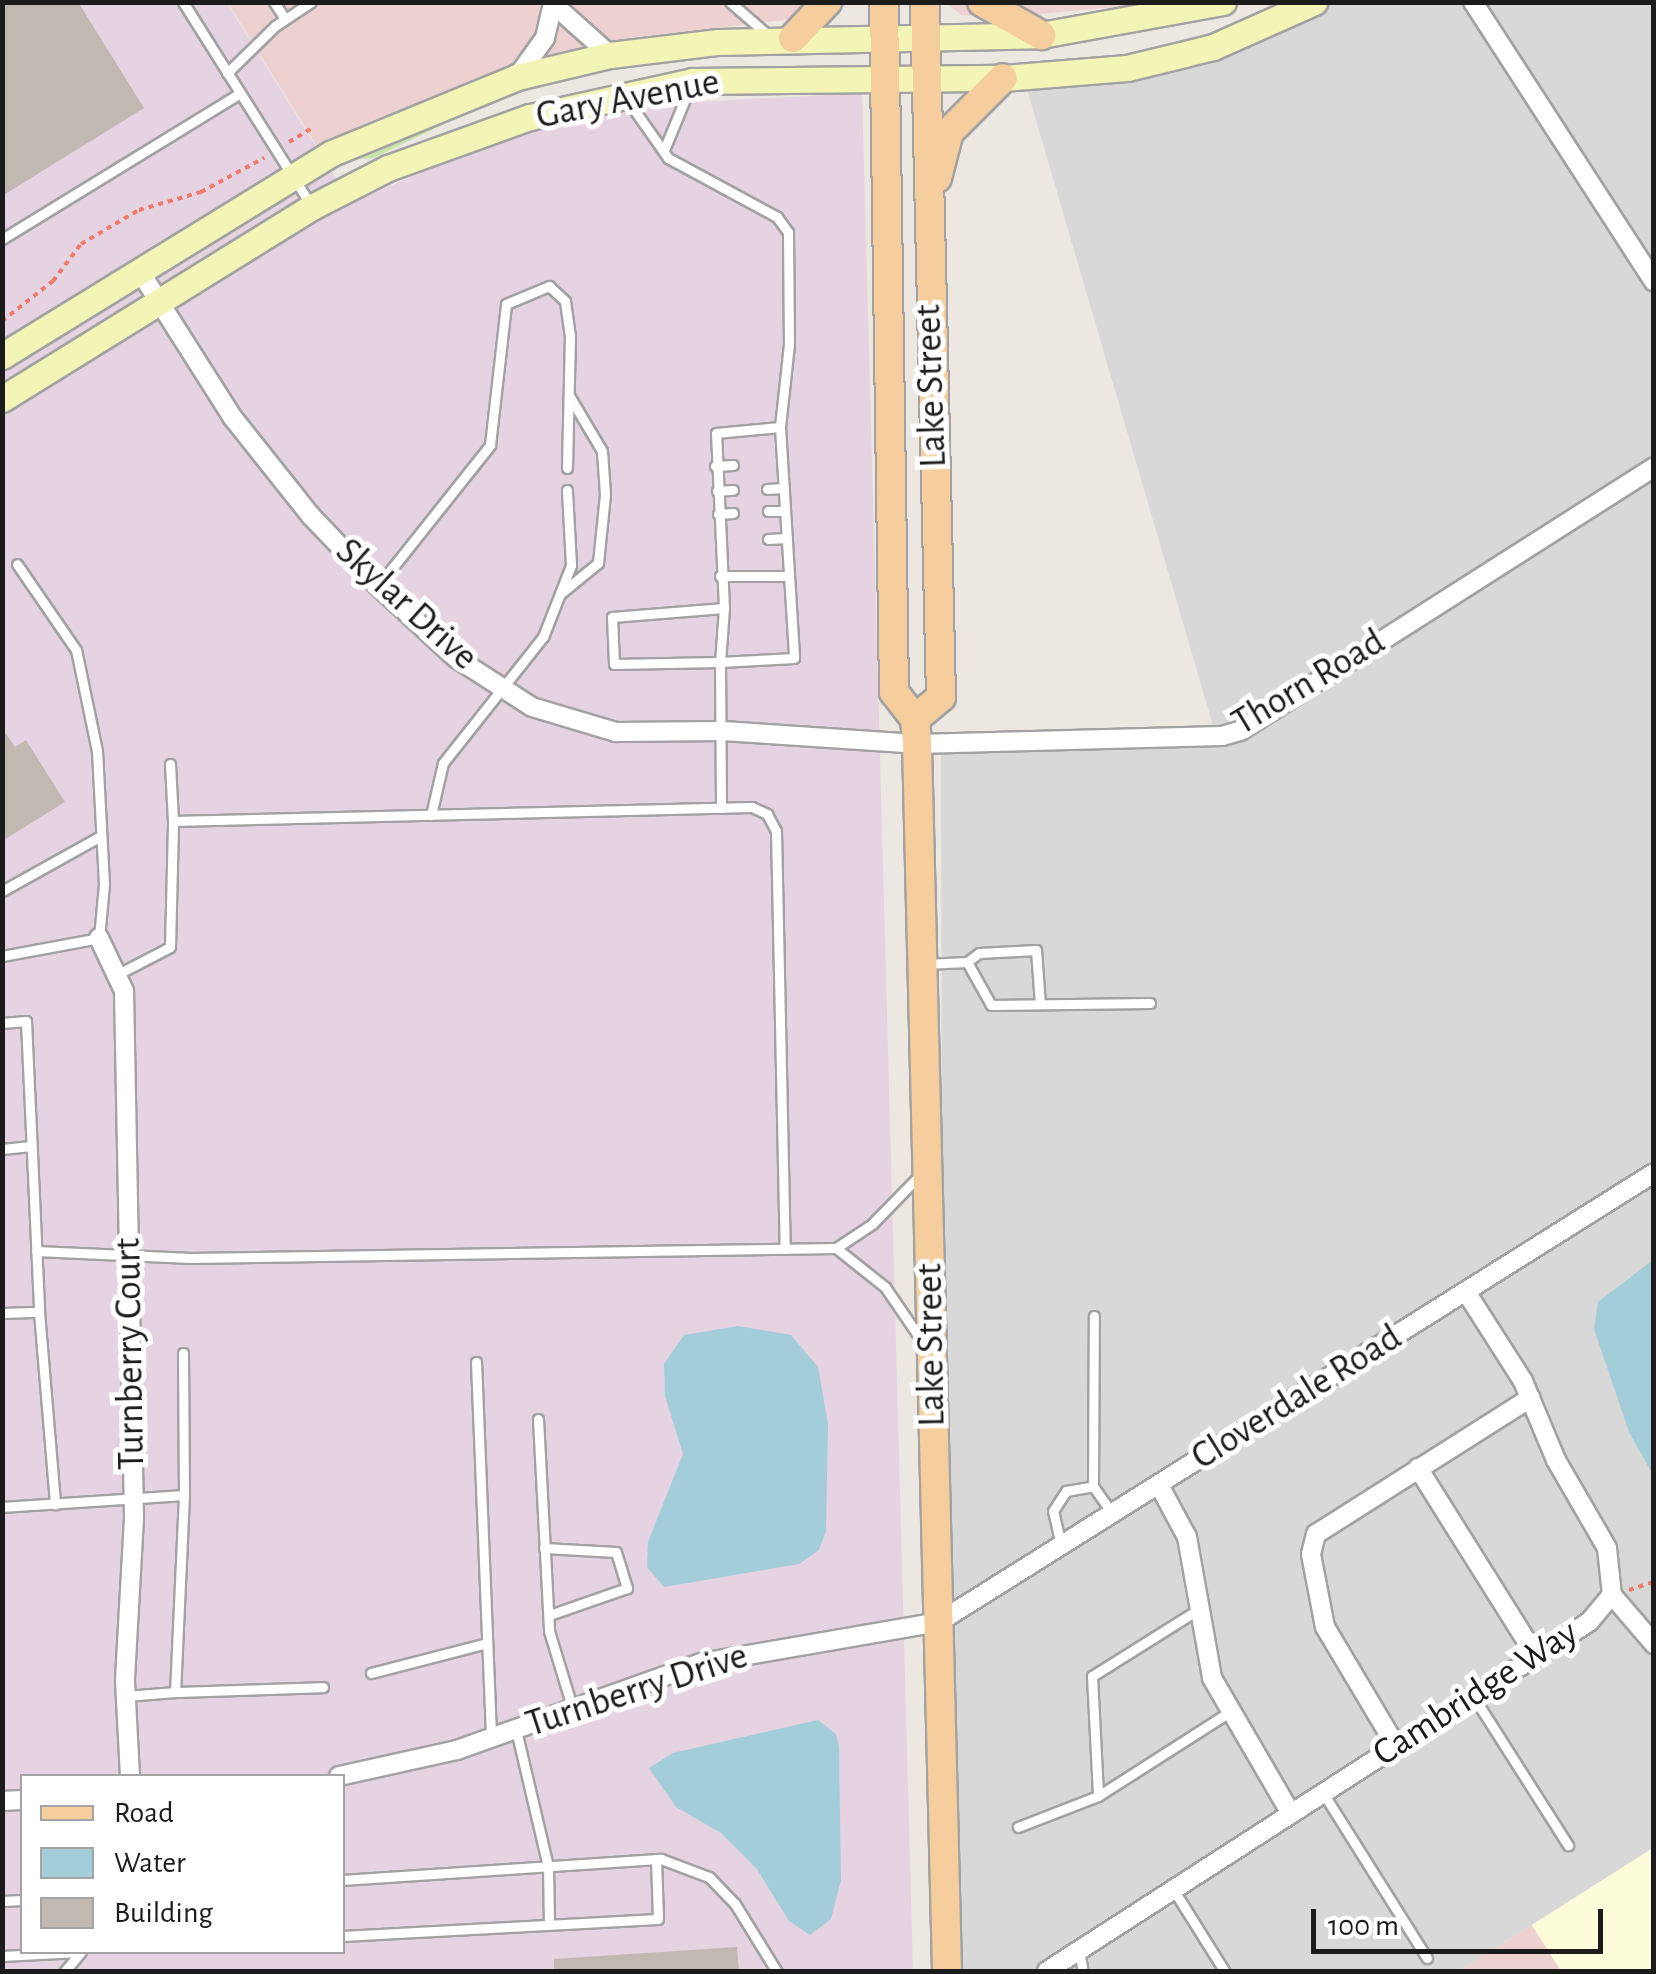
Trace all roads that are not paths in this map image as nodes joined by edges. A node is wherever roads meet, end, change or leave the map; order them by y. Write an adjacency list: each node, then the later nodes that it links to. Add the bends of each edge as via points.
1 (183, 2): 19 (lane)
2 (274, 2): 13 (lane)
3 (311, 2): 13 (lane)
4 (730, 2): 15 (lane)
5 (827, 2): 15 (main road)
6 (884, 2): 16 (main road, Lake Street)
7 (925, 2): 17 (main road, Lake Street)
8 (982, 2): 14 (main road)
9 (1223, 2): 14 (main road, Gary Avenue)
10 (1314, 2): 23 (main road, Gary Avenue, via 1213,48 1127,68)
11 (1474, 2): 33 (street)
12 (554, 3): 18 (street); 20 (street, via 545,38)
13 (285, 20): 19 (lane)
14 (1041, 35): 17 (main road, Gary Avenue)
15 (783, 38): 16 (main road, Gary Avenue); 18 (main road, Gary Avenue)
16 (885, 39): 17 (main road, Gary Avenue); 21 (main road, Lake Street)
17 (926, 40): 22 (main road, Lake Street)
18 (610, 55): 20 (main road, Gary Avenue)
19 (227, 73): 25 (lane)
20 (518, 77): 28 (main road, Gary Avenue, via 377,131)
21 (882, 77): 22 (main road, Gary Avenue); 24 (main road, Gary Avenue); 67 (main road, Lake Street, via 894,692)
22 (926, 78): 23 (main road, Gary Avenue); 30 (main road, Lake Street)
23 (1004, 78): 30 (main road, via 949,132)
24 (692, 81): 26 (main road, Gary Avenue); 27 (lane)
25 (240, 92): 28 (lane); 31 (lane)
26 (624, 94): 27 (lane, via 638,124); 29 (main road, Gary Avenue, via 484,131)
27 (664, 150): 38 (lane, via 777,218 788,232 789,344)
28 (292, 176): 29 (lane); 32 (main road, Gary Avenue)
29 (312, 207): 34 (main road, Gary Avenue)
30 (928, 224): 67 (main road, Lake Street, via 941,697)
31 (2, 240)
32 (139, 270): 34 (street, Skylar Drive); 35 (main road, Gary Avenue)
33 (1654, 282)
34 (158, 303): 37 (main road, Gary Avenue); 61 (street, Skylar Drive, via 244,432 310,516)
35 (2, 356)
36 (568, 395): 44 (lane); 61 (lane, via 565,301 549,286 506,304 490,445); 62 (lane, via 602,450 605,494 598,563)
37 (2, 399)
38 (780, 426): 39 (lane); 42 (lane, via 716,433)
39 (782, 461): 40 (lane); 45 (lane)
40 (767, 462)
41 (733, 465): 42 (lane)
42 (716, 466): 48 (lane)
43 (1654, 467): 67 (street, Thorn Road, via 1240,731)
44 (566, 468)
45 (784, 488): 46 (lane); 50 (lane)
46 (767, 489)
47 (567, 490): 62 (lane, via 571,565)
48 (717, 490): 49 (lane); 53 (lane)
49 (733, 490)
50 (785, 510): 51 (lane); 54 (lane)
51 (768, 512)
52 (733, 513): 53 (lane)
53 (718, 514): 56 (lane)
54 (787, 538): 55 (lane); 60 (lane)
55 (768, 539)
56 (719, 540): 57 (lane); 59 (lane)
57 (733, 540)
58 (18, 564): 72 (lane, via 76,650 97,751)
59 (720, 576): 60 (lane); 63 (lane)
60 (790, 576): 64 (lane, via 794,658)
61 (378, 586): 65 (street, Skylar Drive, via 456,658)
62 (560, 595): 65 (lane, via 544,637)
63 (724, 608): 64 (lane); 64 (lane, via 612,617 614,664)
64 (720, 662): 66 (lane)
65 (504, 689): 66 (street, Skylar Drive, via 532,708 616,732); 70 (lane, via 443,764)
66 (722, 731): 67 (street, Skylar Drive); 69 (lane)
67 (916, 731): 77 (main road, Lake Street)
68 (170, 764): 71 (lane)
69 (720, 808): 70 (lane); 87 (lane, via 752,807 767,814 776,831)
70 (430, 815): 71 (lane)
71 (173, 821): 78 (lane, via 170,947)
72 (101, 836): 73 (lane); 74 (lane)
73 (2, 891)
74 (98, 938): 75 (lane); 78 (street, Turnberry Court)
75 (2, 956)
76 (966, 962): 77 (lane); 80 (lane, via 991,1005); 80 (lane, via 979,952 1036,950)
77 (922, 964): 84 (main road, Lake Street)
78 (120, 974): 89 (street, Turnberry Court)
79 (1150, 1003): 80 (lane)
80 (1040, 1004)
81 (2, 1023): 82 (lane, via 26,1021)
82 (31, 1146): 83 (lane); 88 (lane)
83 (2, 1149)
84 (928, 1166): 86 (lane, via 872,1224); 95 (main road, Lake Street)
85 (1654, 1173): 90 (street, Cloverdale Road)
86 (836, 1248): 87 (lane); 95 (lane, via 885,1287)
87 (785, 1249): 89 (lane)
88 (36, 1251): 89 (lane); 91 (lane)
89 (129, 1254): 103 (street, Turnberry Court)
90 (1466, 1292): 97 (street, Cambridge Way); 100 (street, Cloverdale Road)
91 (38, 1312): 92 (lane); 104 (lane)
92 (2, 1313)
93 (1094, 1316): 101 (lane)
94 (183, 1353): 102 (lane)
95 (932, 1356): 112 (main road, Lake Street)
96 (476, 1362): 113 (lane)
97 (1530, 1398): 99 (street); 109 (street, Cambridge Way, via 1556,1460 1607,1548)
98 (538, 1420): 108 (lane)
99 (1418, 1468): 115 (street); 125 (street, via 1328,1523 1311,1554 1325,1627)
100 (1160, 1484): 106 (street, Cloverdale Road); 110 (street, via 1187,1537)
101 (1093, 1486): 106 (lane); 107 (lane, via 1080,1485 1056,1499)
102 (184, 1495): 103 (lane); 118 (lane)
103 (133, 1500): 104 (lane); 119 (street, Turnberry Court)
104 (56, 1504): 105 (lane)
105 (2, 1507)
106 (1112, 1514): 107 (street, Cloverdale Road)
107 (1061, 1546): 112 (street, Cloverdale Road)
108 (544, 1548): 111 (lane); 111 (lane, via 616,1552 628,1588)
109 (1612, 1595): 114 (street); 115 (street, Cambridge Way, via 1589,1622)
110 (1200, 1609): 122 (street, via 1212,1678); 129 (lane, via 1092,1676)
111 (548, 1615): 121 (lane)
112 (939, 1622): 121 (street, Turnberry Drive, via 700,1662); 145 (main road, Lake Street)
113 (487, 1643): 116 (lane); 124 (lane)
114 (1654, 1644)
115 (1536, 1656): 120 (street, Cambridge Way)
116 (371, 1673)
117 (324, 1687): 118 (lane)
118 (175, 1692): 119 (lane)
119 (126, 1696): 126 (street, Turnberry Court)
120 (1474, 1696): 125 (street, Cambridge Way); 132 (lane)
121 (572, 1710): 123 (street, Turnberry Drive)
122 (1231, 1711): 129 (lane); 130 (street)
123 (516, 1730): 124 (street, Turnberry Drive); 134 (lane)
124 (491, 1740): 127 (street, Turnberry Drive)
125 (1396, 1746): 128 (street, Cambridge Way)
126 (130, 1774)
127 (345, 1775)
128 (1322, 1793): 130 (street, Cambridge Way); 142 (lane)
129 (1098, 1796): 131 (lane)
130 (1291, 1814): 136 (street, Cambridge Way)
131 (1018, 1827)
132 (1568, 1845)
133 (656, 1859): 134 (lane); 137 (lane, via 658,1919); 144 (lane, via 709,1877 735,1904)
134 (548, 1866): 135 (lane); 137 (lane)
135 (345, 1880)
136 (1173, 1890): 139 (street, Cambridge Way); 147 (lane)
137 (549, 1925): 138 (lane)
138 (345, 1936)
139 (1078, 1950): 143 (street, Cambridge Way); 146 (lane)
140 (41, 1954): 141 (lane)
141 (2, 1956)
142 (1427, 1958)
143 (1046, 1970)
144 (777, 1972)
145 (947, 1972)
146 (1084, 1972)
147 (1225, 1972)

